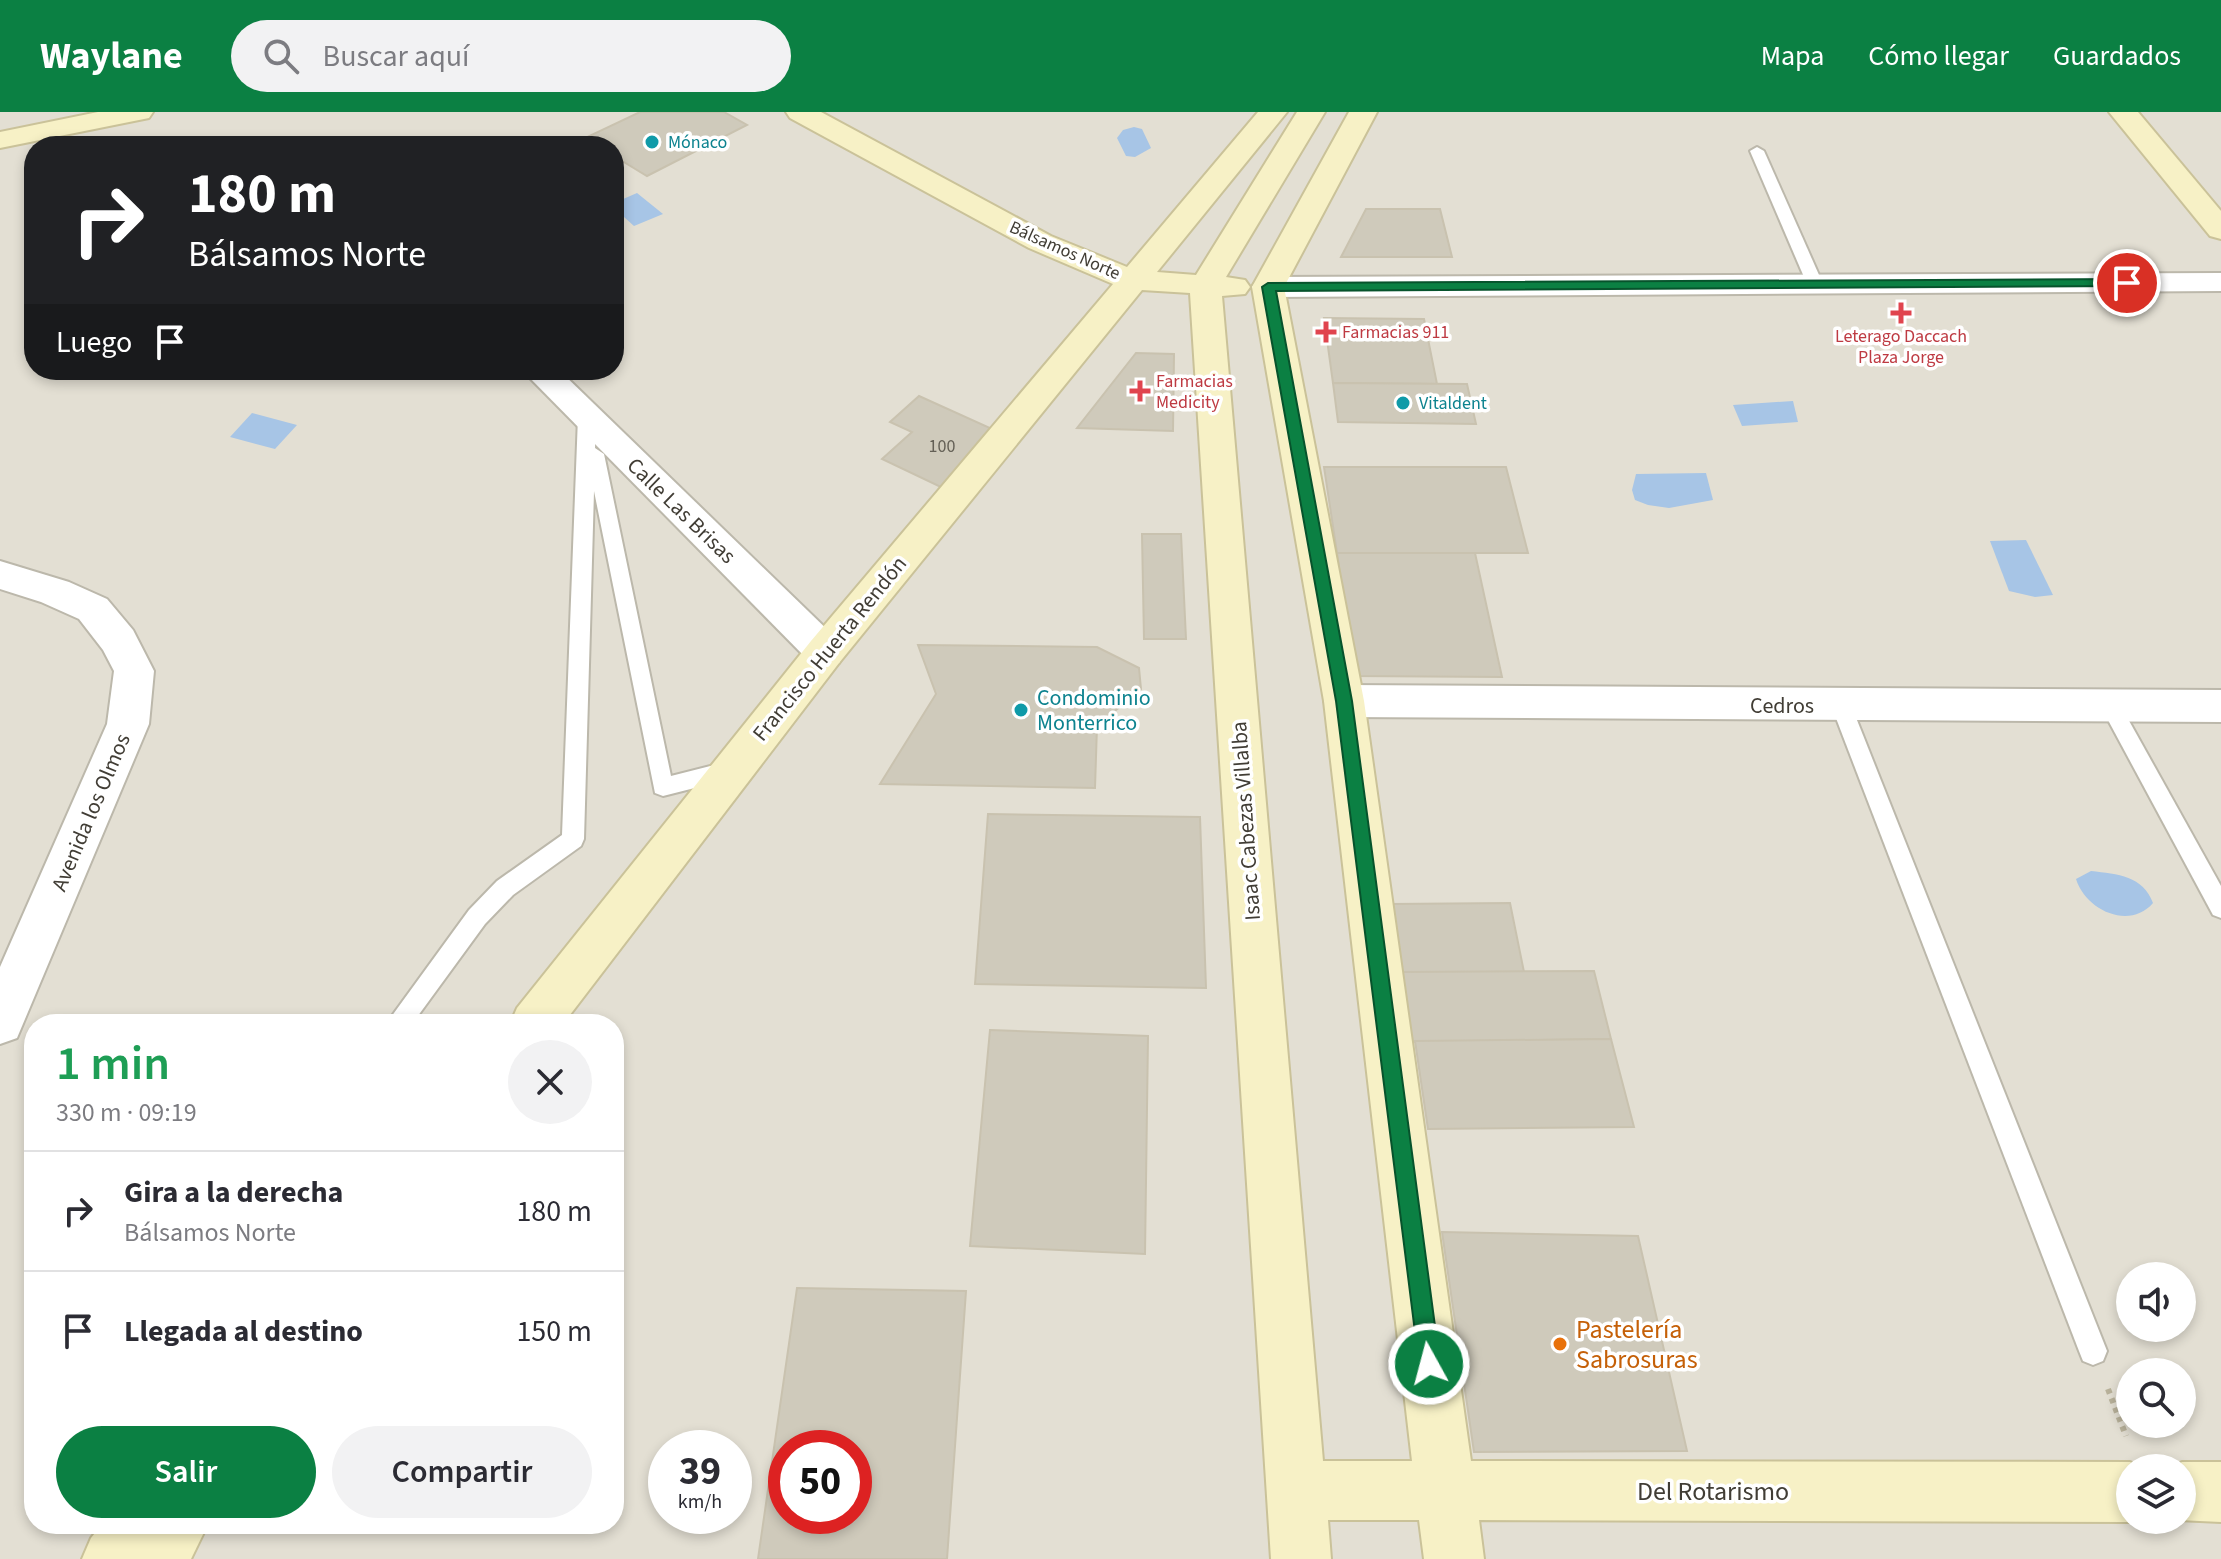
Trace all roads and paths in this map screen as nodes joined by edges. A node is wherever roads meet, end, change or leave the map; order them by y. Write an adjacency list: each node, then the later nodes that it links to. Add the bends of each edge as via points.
1 (139, 112): 7 (main road)
2 (800, 112): 10 (main road, Bálsamos Norte, via 1040,242)
3 (1273, 112): 10 (main road, Francisco Huerta Rendón)
4 (1311, 112): 13 (main road)
5 (1363, 112): 14 (main road)
6 (2123, 112): 9 (main road)
7 (0, 140)
8 (1757, 151): 12 (lane)
9 (2221, 230)
10 (1132, 280): 13 (main road, Bálsamos Norte); 18 (main road, Francisco Huerta Rendón)
11 (2221, 282): 12 (street, Bálsamos Norte)
12 (1815, 284): 14 (street, Bálsamos Norte)
13 (1205, 286): 14 (main road, Bálsamos Norte); 31 (main road, Isaac Cabezas Villalba)
14 (1268, 287): 19 (main road)
15 (549, 380): 16 (street, Calle Las Brisas)
16 (587, 417): 18 (street, Calle Las Brisas); 23 (lane, via 663,787); 25 (lane, via 573,839 505,888 477,917)
17 (0, 575): 27 (street, Avenida los Olmos, via 93,609 119,641 134,671 128,724)
18 (825, 652): 23 (main road, Francisco Huerta Rendón)
19 (1344, 701): 20 (street, Cedros); 32 (main road)
20 (1841, 705): 22 (street, Cedros); 28 (lane)
21 (2221, 706): 22 (street, Cedros)
22 (2111, 707): 24 (lane)
23 (730, 770): 26 (main road, Francisco Huerta Rendón)
24 (2221, 908)
25 (405, 1014)
26 (542, 1014)
27 (0, 1022)
28 (2093, 1351): 29 (path)
29 (2125, 1454)
30 (2116, 1467): 32 (main road, Del Rotarismo)
31 (1296, 1490): 32 (main road, Del Rotarismo); 39 (main road, Isaac Cabezas Villalba)
32 (1445, 1490): 40 (main road)
33 (2196, 1492): 34 (main road)
34 (2221, 1492)
35 (133, 1534): 37 (main road)
36 (172, 1534): 38 (main road)
37 (112, 1559)
38 (156, 1559)
39 (1301, 1559)
40 (1454, 1559)

